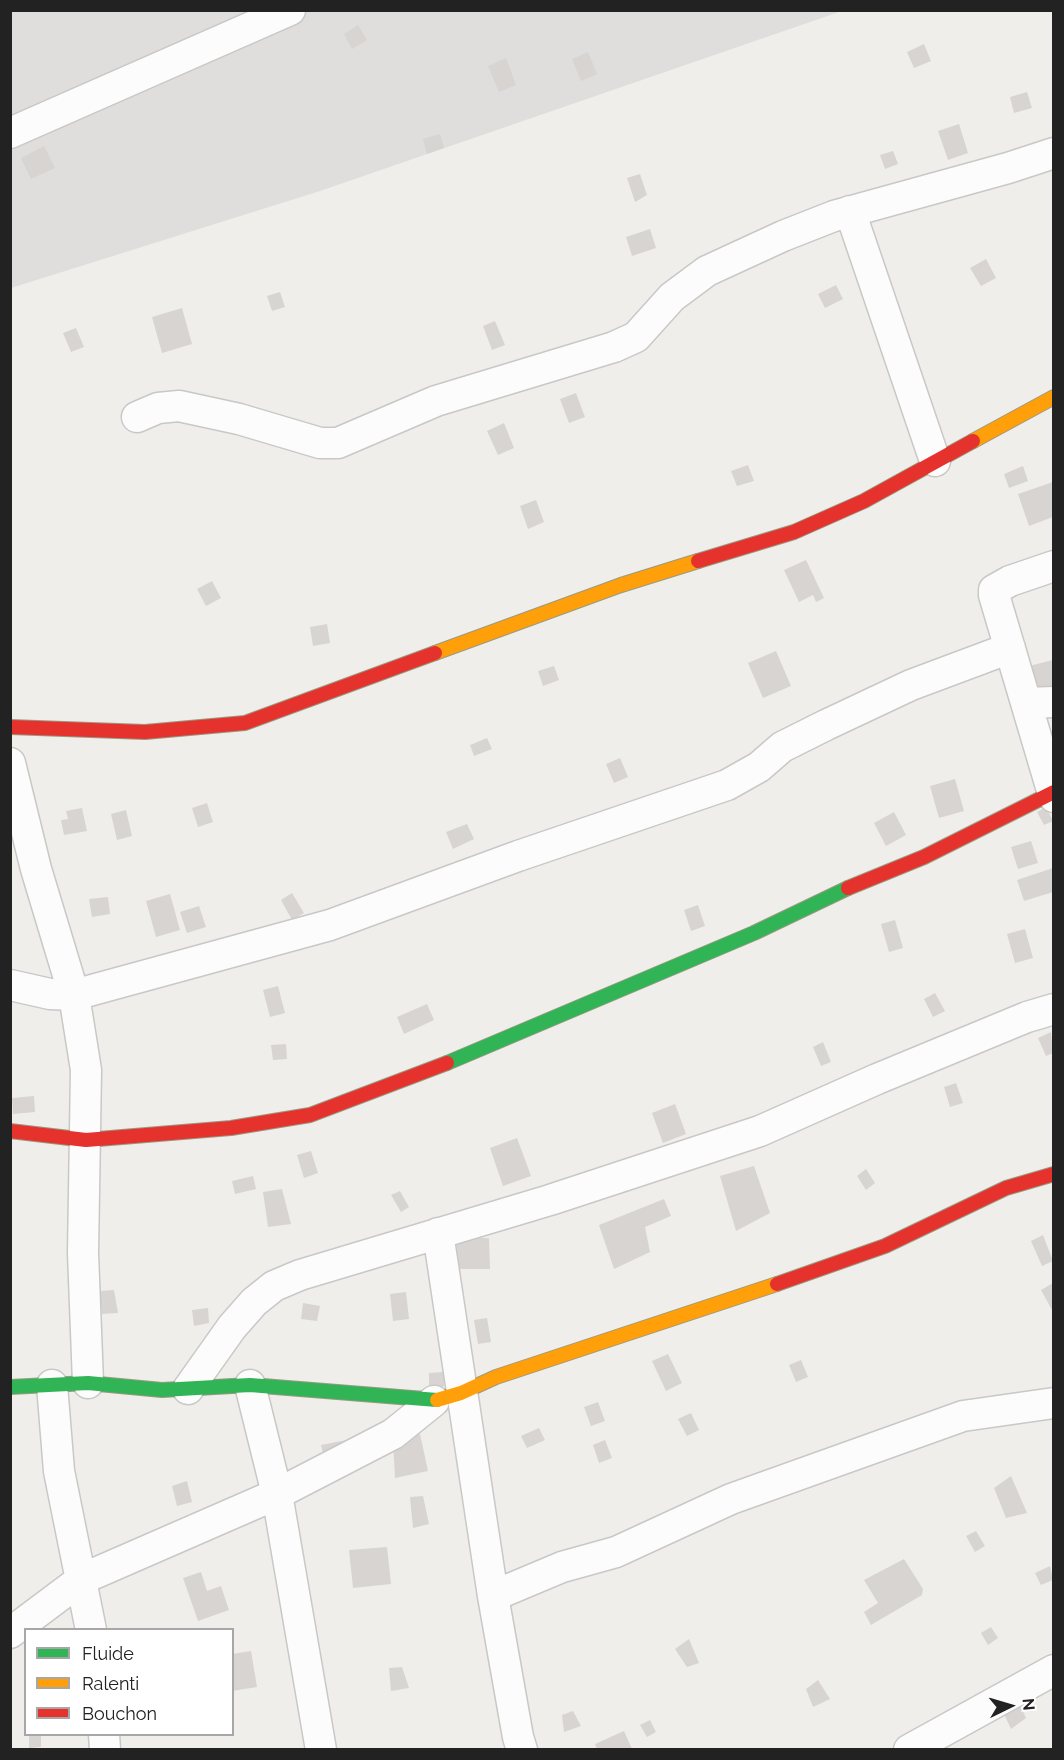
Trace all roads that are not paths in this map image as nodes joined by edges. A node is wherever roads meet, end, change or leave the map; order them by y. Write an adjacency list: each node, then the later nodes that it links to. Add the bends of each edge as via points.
1 (290, 10): 2 (street)
2 (10, 133)
3 (1053, 153): 4 (street)
4 (850, 211): 6 (street, via 707,271 672,297 636,337 436,401 338,443 320,443 180,406 158,408); 7 (street)
5 (1053, 398): 7 (street)
6 (137, 417)
7 (935, 461): 11 (street, via 864,501 794,532 621,585 245,723 145,732)
8 (1053, 566): 9 (street, via 994,590)
9 (1010, 648): 10 (street); 15 (street, via 911,685 825,725 782,747 759,767 727,785 330,925)
10 (1040, 702): 13 (street)
11 (10, 727)
12 (10, 763): 15 (street, via 36,869)
13 (1053, 794): 18 (street, via 924,857 480,1052 310,1115 231,1128)
14 (10, 985): 15 (street)
15 (74, 996): 18 (street, via 86,1070)
16 (1053, 1009): 20 (street, via 877,1079 760,1131)
17 (10, 1131): 18 (street)
18 (86, 1140): 21 (street, via 83,1253)
19 (1053, 1173): 26 (street, via 1006,1188 885,1246)
20 (438, 1233): 25 (street, via 274,1286 232,1327); 26 (street)
21 (88, 1383): 22 (street); 25 (street)
22 (52, 1385): 24 (street); 29 (street, via 59,1472)
23 (250, 1385): 25 (street); 26 (street); 28 (street)
24 (10, 1387)
25 (188, 1389)
26 (447, 1397): 28 (street, via 393,1434); 30 (street)
27 (1053, 1403): 30 (street, via 963,1416 731,1499 616,1552 562,1567)
28 (277, 1494): 29 (street); 34 (street)
29 (82, 1579): 31 (street); 32 (street)
30 (493, 1596): 35 (street)
31 (91, 1628)
32 (10, 1633)
33 (1053, 1670): 36 (street)
34 (321, 1749)
35 (522, 1749)
36 (909, 1749)

